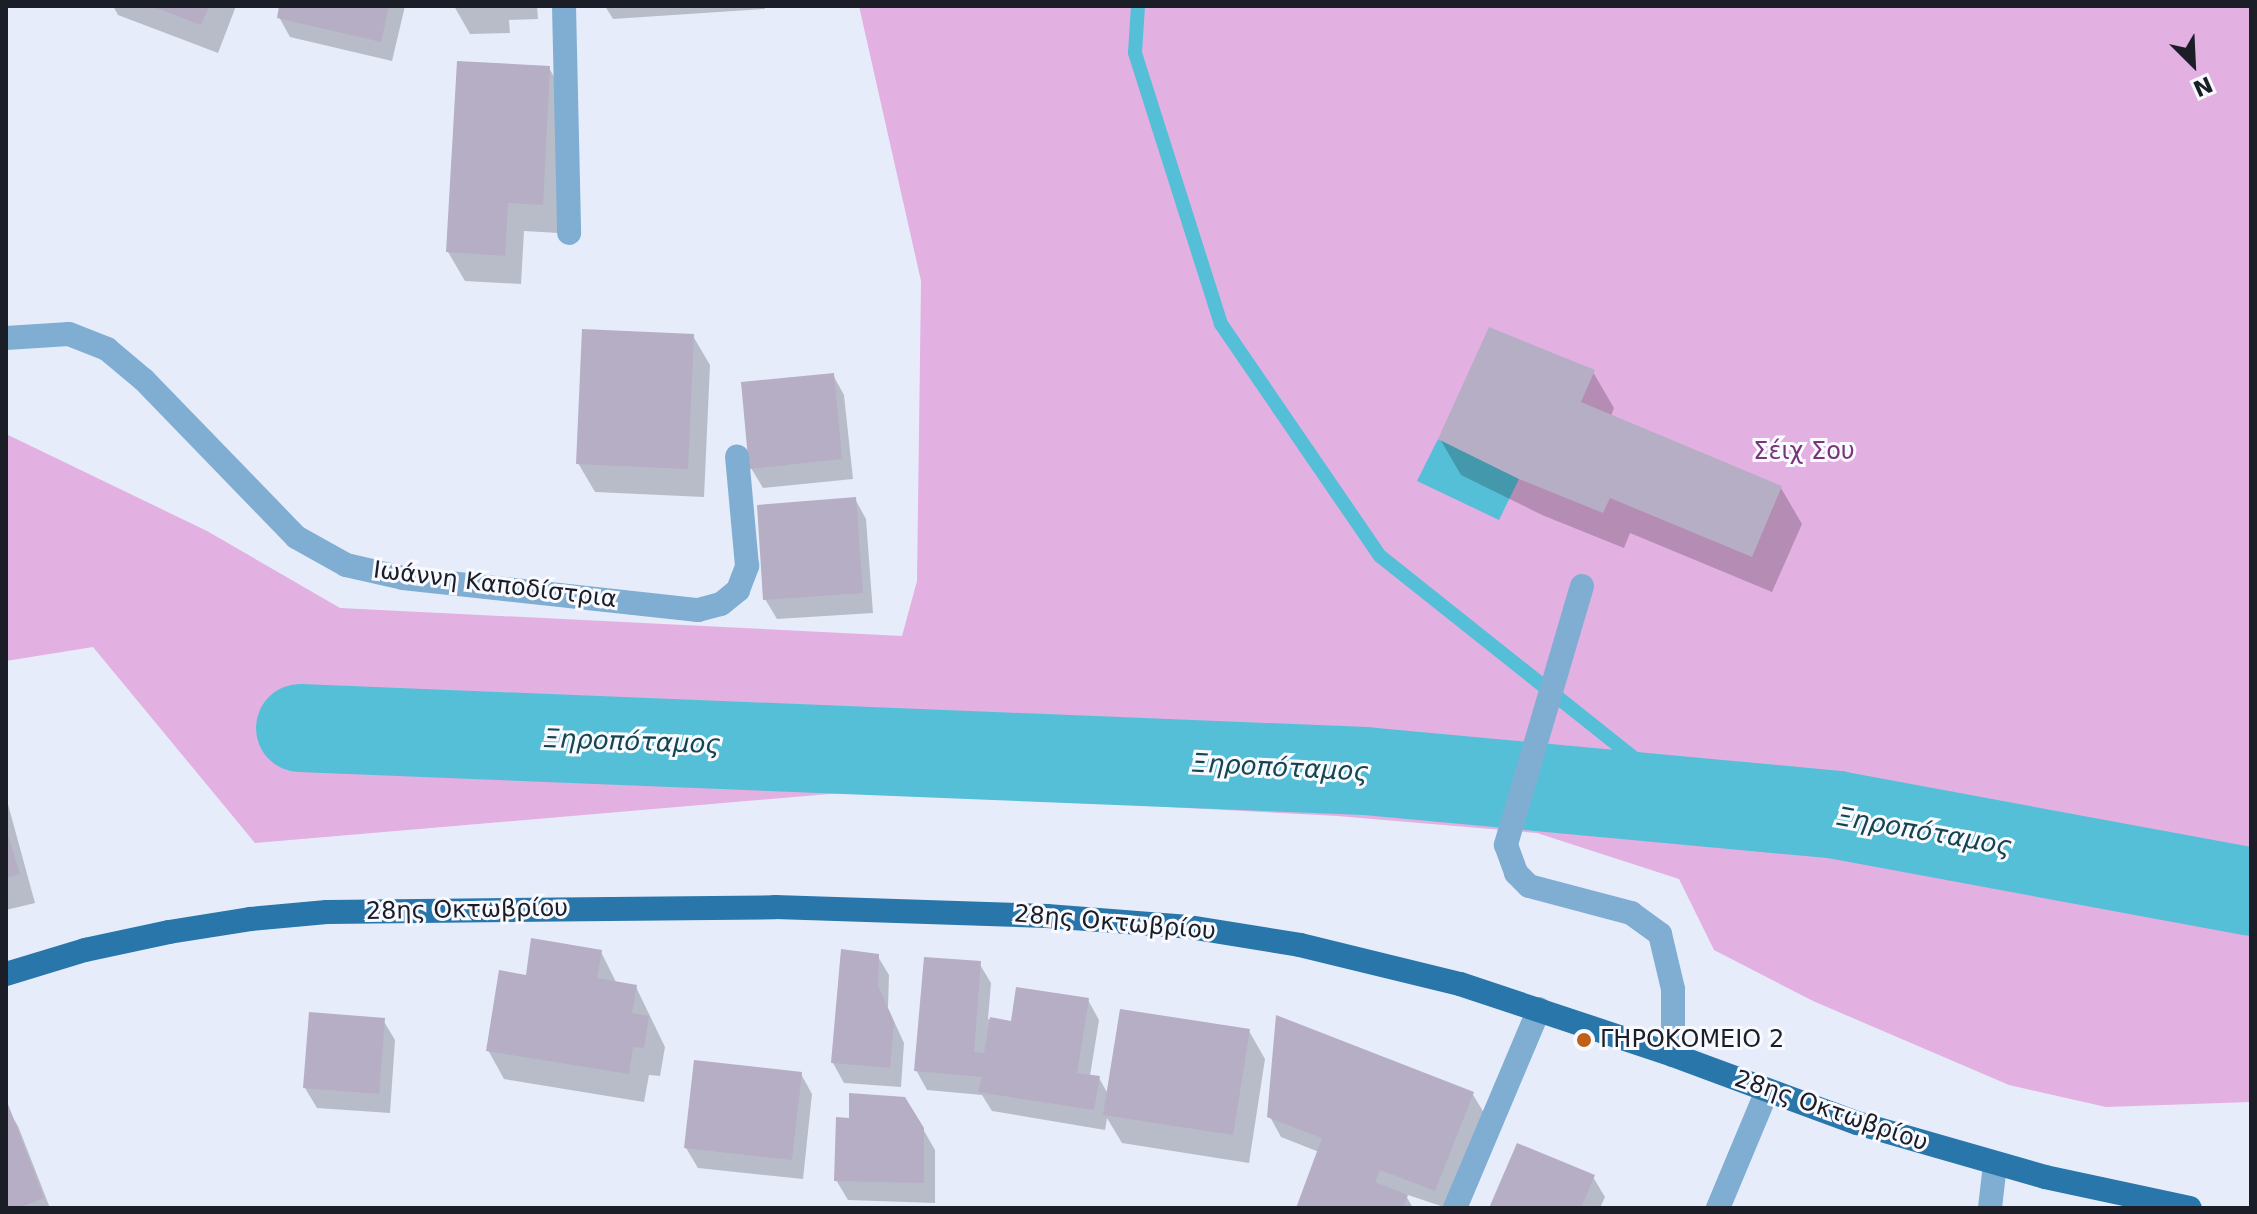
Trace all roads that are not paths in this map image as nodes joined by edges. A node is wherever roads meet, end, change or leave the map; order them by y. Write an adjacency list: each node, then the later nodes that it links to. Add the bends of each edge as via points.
1 (564, 6): 2 (street)
2 (569, 233)
3 (6, 338): 4 (street, Ιωάννη Καποδίστρια, via 69,334 107,349 144,380 296,537 346,565 403,578 698,610 721,604 738,590 747,566)
4 (737, 456)
5 (1582, 586): 8 (street, via 1506,845 1516,873 1529,886 1631,913 1660,934 1673,989)
6 (6, 974): 7 (main road, 28ης Οκτωβρίου, via 98,947 250,919 408,909 775,907 1047,916 1189,927 1349,955)
7 (1539, 1009): 8 (main road, 28ης Οκτωβρίου); 11 (street)
8 (1673, 1055): 9 (main road, 28ης Οκτωβρίου)
9 (1767, 1091): 10 (main road, 28ης Οκτωβρίου); 12 (street)
10 (1995, 1164): 13 (street); 14 (main road, 28ης Οκτωβρίου)
11 (1455, 1208)
12 (1718, 1208)
13 (1990, 1208)
14 (2190, 1208)

